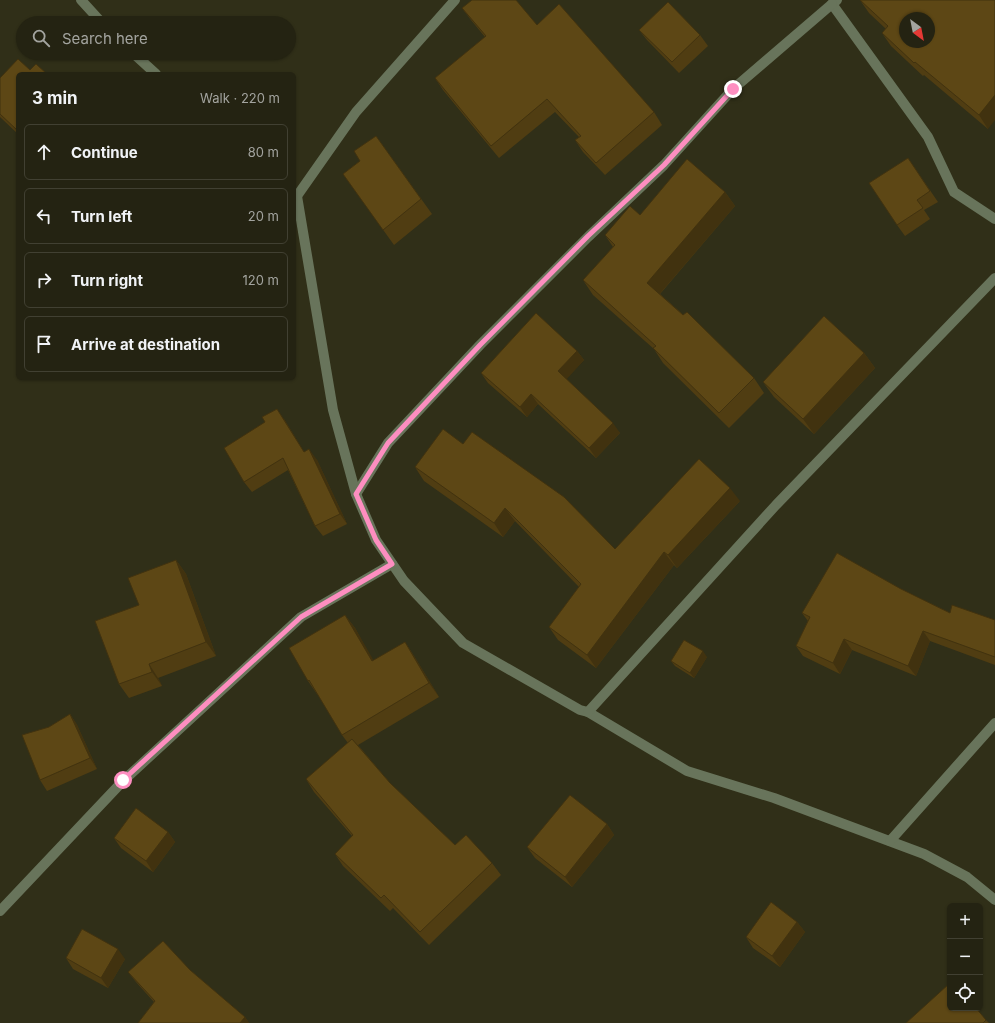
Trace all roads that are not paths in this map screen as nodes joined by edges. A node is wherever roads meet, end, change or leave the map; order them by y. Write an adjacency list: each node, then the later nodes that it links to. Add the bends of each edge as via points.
1 (81, 0): 4 (street)
2 (455, 0): 7 (street, via 356,112)
3 (835, 2): 9 (street, via 928,137 954,192); 11 (street, via 733,89 664,165 588,236 480,345 388,443)
4 (96, 16)
5 (141, 60): 6 (street)
6 (154, 72)
7 (296, 194)
8 (296, 201): 11 (street, via 333,410)
9 (995, 219)
10 (995, 278): 13 (street, via 776,505)
11 (356, 494): 12 (street, via 376,540)
12 (392, 564): 13 (street, via 404,581 463,643 580,710); 17 (street, via 301,617 123,780)
13 (588, 712): 15 (street, via 688,771 774,798)
14 (995, 723): 15 (street)
15 (890, 841): 16 (street, via 924,854 967,877)
16 (995, 900)
17 (0, 911)

